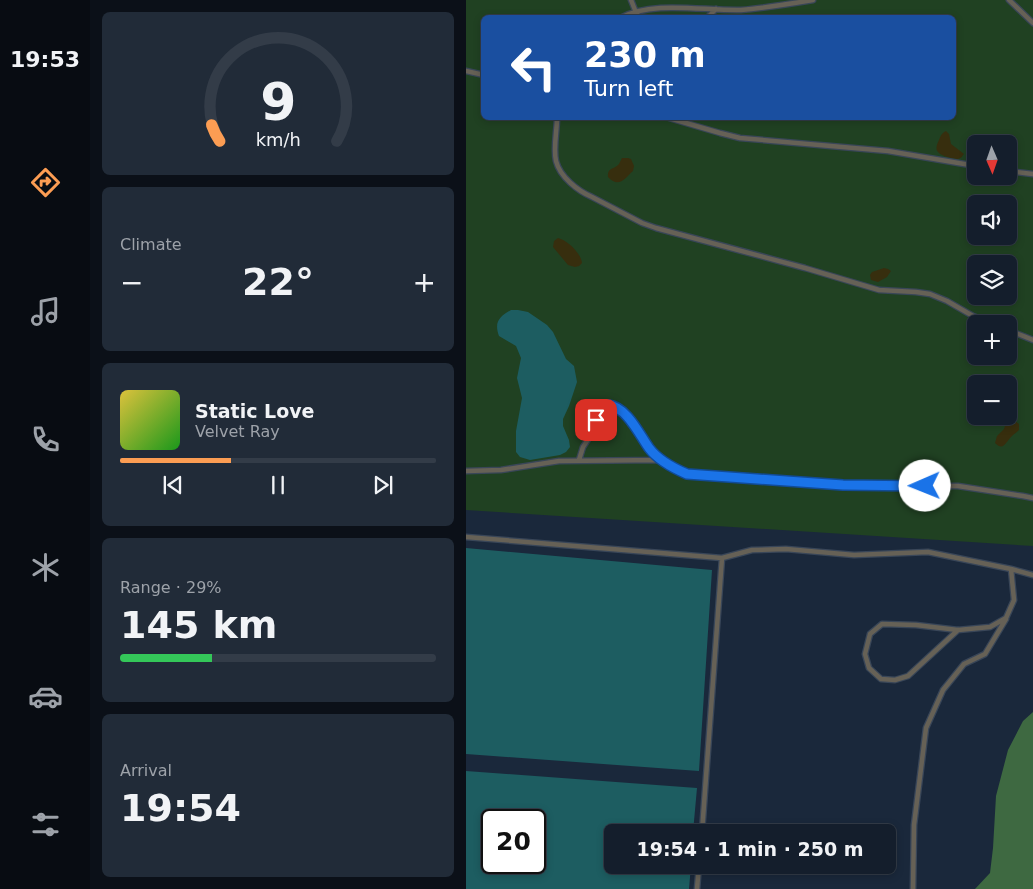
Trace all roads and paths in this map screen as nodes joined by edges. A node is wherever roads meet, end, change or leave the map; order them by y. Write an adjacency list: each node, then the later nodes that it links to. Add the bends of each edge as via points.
1 (631, 0): 5 (lane)
2 (813, 0): 4 (lane, via 738,10)
3 (1009, 0): 9 (lane)
4 (716, 9): 5 (lane, via 672,6); 8 (lane)
5 (635, 10): 6 (lane); 7 (lane)
6 (626, 15)
7 (638, 15)
8 (710, 15)
9 (1033, 23)
10 (466, 71): 11 (lane)
11 (481, 74)
12 (557, 120): 17 (lane, via 556,162 571,184 584,194 642,223 872,288 930,294)
13 (676, 120): 14 (lane, via 740,138 888,151)
14 (967, 164)
15 (1017, 172): 16 (lane)
16 (1033, 174)
17 (971, 315)
18 (1017, 334): 19 (lane)
19 (1033, 340)
20 (579, 460): 21 (lane); 21 (lane, via 596,420 608,405 614,405 624,414); 22 (lane)
21 (661, 460): 23 (lane, via 687,474 860,486 958,486)
22 (466, 471)
23 (1033, 498)
24 (466, 537): 25 (lane)
25 (722, 558): 26 (lane, via 752,550 786,549 854,555 928,552); 30 (lane)
26 (1011, 570): 27 (lane); 28 (lane, via 1014,600)
27 (1033, 576)
28 (1006, 618): 29 (lane, via 990,626); 33 (lane, via 984,654 964,664 943,690 926,728 914,825)
29 (958, 630): 29 (lane, via 882,624 870,634 865,654 869,668 881,680 908,676)
30 (703, 824)
31 (698, 874): 32 (lane)
32 (697, 889)
33 (913, 889)

